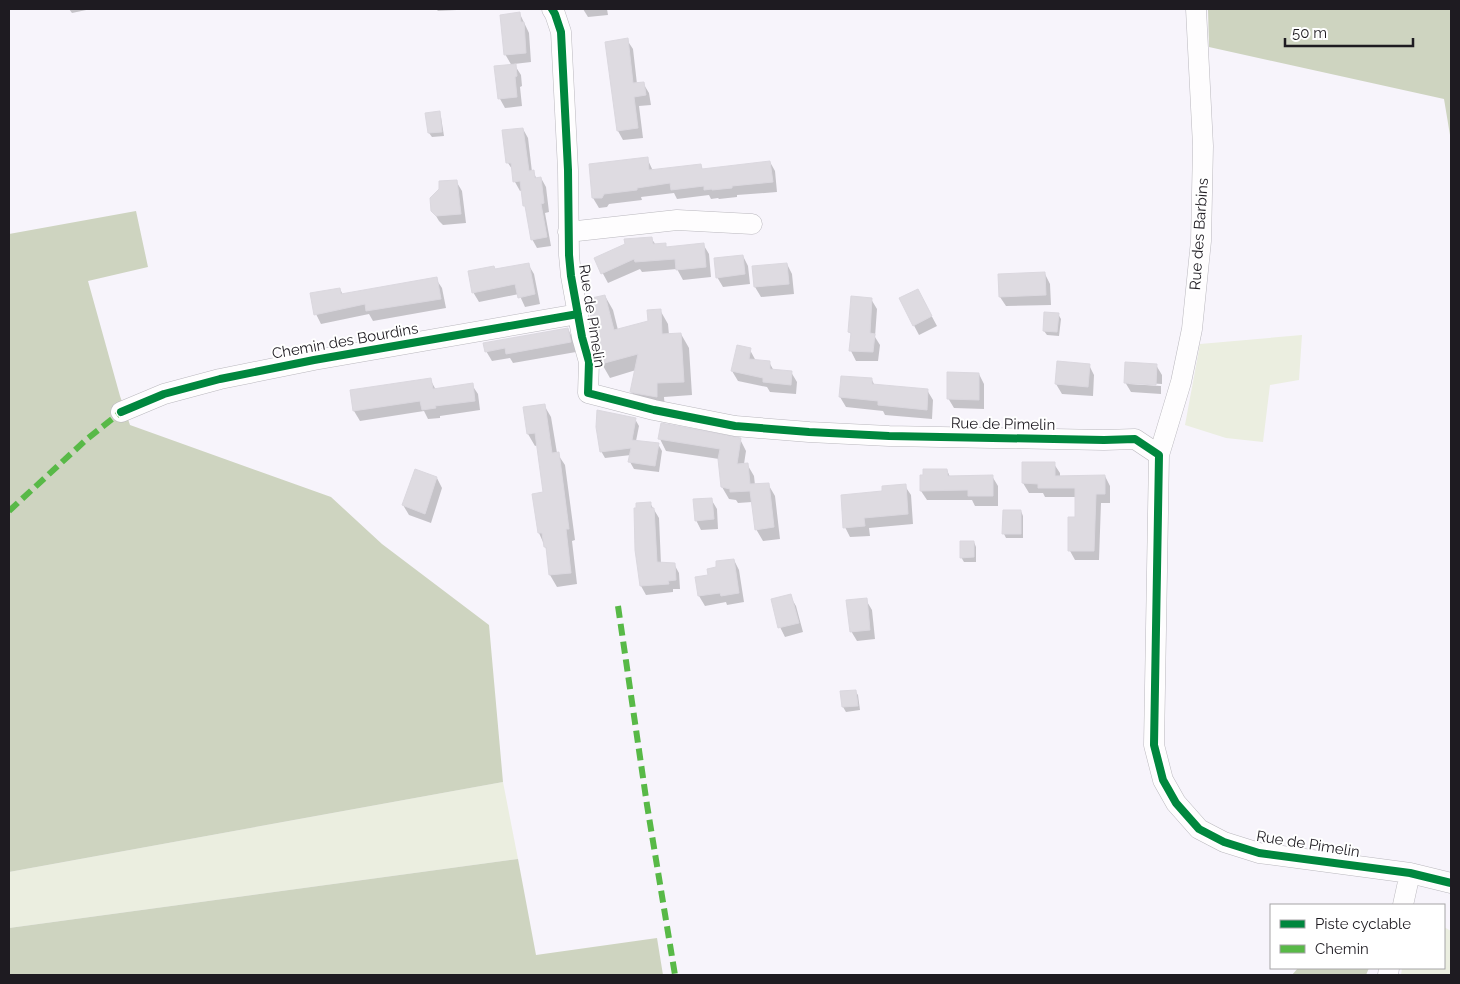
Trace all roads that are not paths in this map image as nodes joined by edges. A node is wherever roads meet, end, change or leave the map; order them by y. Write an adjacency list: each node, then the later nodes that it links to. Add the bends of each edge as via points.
1 (552, 9): 4 (street, Rue de Pimelin, via 561,32 563,55)
2 (1196, 9): 7 (street, Rue des Barbins, via 1203,146 1201,241 1192,329 1181,382)
3 (752, 224): 4 (street, via 677,220)
4 (568, 232): 5 (street, Rue de Pimelin)
5 (578, 314): 6 (street, Chemin des Bourdins, via 220,379 164,394); 8 (street, Rue de Pimelin, via 589,362 588,394 654,410 735,426 809,432)
6 (121, 412)
7 (1164, 434): 8 (street, Rue de Pimelin); 9 (street, Rue des Barbins)
8 (1136, 439): 9 (street)
9 (1159, 455): 10 (street, Rue de Pimelin, via 1154,745 1163,780 1176,803 1199,829 1224,842 1259,853)
10 (1410, 873): 11 (street, Rue de Pimelin); 12 (street)
11 (1451, 883)
12 (1403, 904)

